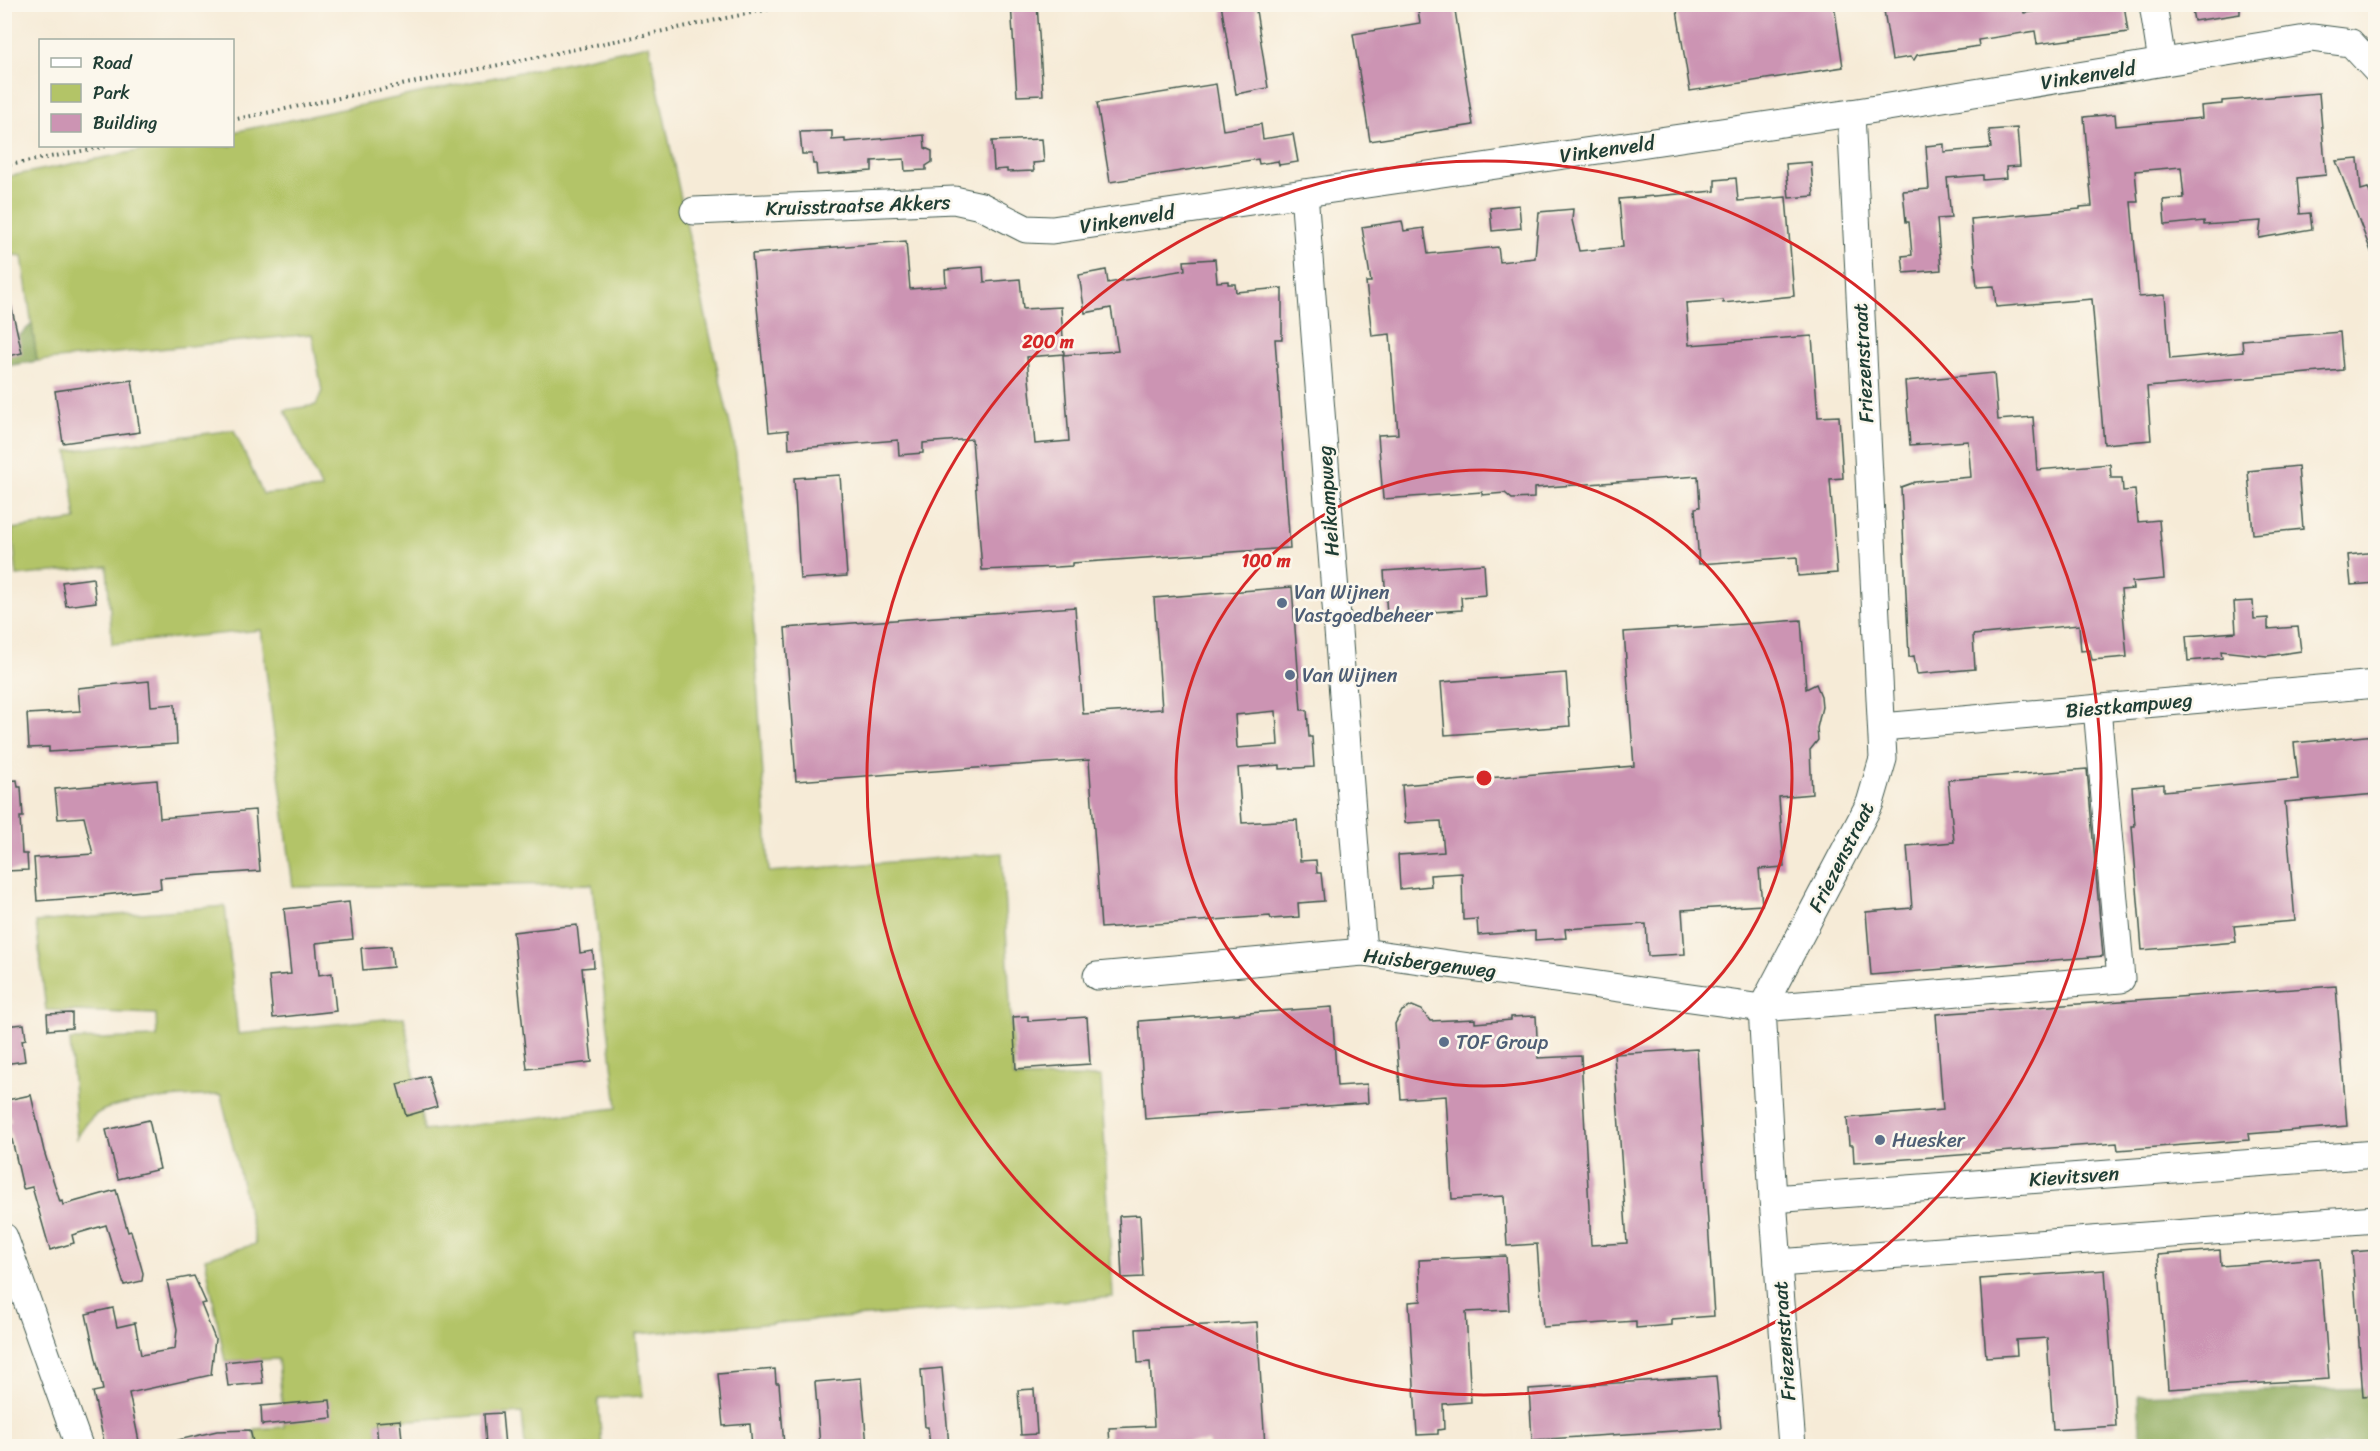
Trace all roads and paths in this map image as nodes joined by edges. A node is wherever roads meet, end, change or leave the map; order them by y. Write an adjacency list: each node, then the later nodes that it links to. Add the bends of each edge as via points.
1 (794, 4): 6 (path)
2 (2153, 4): 3 (street, Vinkenveld)
3 (2163, 62): 4 (street, Vinkenveld, via 2312,38 2351,43); 5 (street, Vinkenveld)
4 (2376, 70)
5 (1851, 113): 9 (street, Vinkenveld); 14 (street, Friezenstraat)
6 (234, 120)
7 (102, 147): 8 (path)
8 (4, 166)
9 (1304, 193): 11 (street, Vinkenveld); 15 (street, Heikampweg)
10 (694, 212): 11 (street, Kruisstraatse Akkers, via 954,200 981,206 1026,229)
11 (1052, 230)
12 (2376, 684): 13 (street, Biestkampweg)
13 (2097, 708): 14 (street, Biestkampweg); 17 (street, Huisbergenweg, via 2121,979)
14 (1882, 727): 17 (street, Friezenstraat, via 1883,759 1870,804)
15 (1363, 952): 16 (street, Huisbergenweg); 17 (street, Huisbergenweg)
16 (1097, 976)
17 (1762, 1008): 19 (street, Friezenstraat)
18 (2376, 1154): 19 (street, Kievitsven)
19 (1773, 1199): 22 (street, Friezenstraat)
20 (2376, 1219): 22 (street)
21 (4, 1237): 23 (street)
22 (1778, 1263): 24 (street, Friezenstraat)
23 (79, 1446)
24 (1792, 1446)

